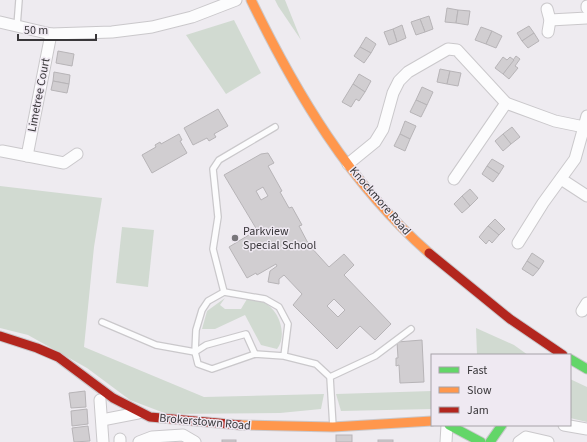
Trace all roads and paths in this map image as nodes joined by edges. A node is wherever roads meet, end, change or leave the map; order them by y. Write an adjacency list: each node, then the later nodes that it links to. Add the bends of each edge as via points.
1 (20, 0): 8 (lane)
2 (236, 0): 10 (street, via 192,17 152,27 112,32)
3 (251, 0): 18 (street, Knockmore Road, via 295,86 325,134)
4 (547, 9): 6 (street)
5 (587, 18): 6 (street)
6 (550, 20): 9 (street)
7 (0, 22): 8 (street)
8 (16, 26): 10 (street)
9 (548, 32)
10 (51, 34): 17 (street, Limetree Court)
11 (506, 103): 14 (street, via 555,121); 18 (street, via 457,50 448,49 408,72 399,81 383,129 375,142); 19 (street)
12 (587, 116): 14 (street)
13 (275, 127): 23 (lane, via 219,160 213,169 218,217 213,249)
14 (584, 127): 20 (street, via 575,160)
15 (2, 151): 17 (street)
16 (77, 154): 17 (street, via 64,163)
17 (27, 156)
18 (348, 164): 28 (street, Knockmore Road, via 408,233 445,267)
19 (454, 179)
20 (561, 179): 21 (street); 22 (street)
21 (587, 196)
22 (518, 243)
23 (224, 292): 27 (lane, via 208,301 202,310 196,330); 30 (lane, via 265,299 279,307 288,324)
24 (102, 322): 27 (lane, via 156,345)
25 (411, 329): 33 (lane, via 375,356)
26 (0, 336): 35 (street, Brokerstown Road, via 56,356)
27 (195, 352): 29 (lane, via 198,364 212,369); 29 (lane, via 206,344 246,334)
28 (552, 352)
29 (255, 354): 30 (lane)
30 (284, 356): 33 (lane, via 316,364)
31 (571, 360): 32 (street)
32 (587, 369)
33 (330, 378): 42 (lane)
34 (100, 400): 36 (street)
35 (138, 413): 36 (street); 42 (street, Brokerstown Road, via 150,417 253,426)
36 (102, 420): 44 (street)
37 (431, 421): 42 (street, Brokerstown Road)
38 (448, 426): 47 (street)
39 (450, 426): 48 (street)
40 (501, 426): 49 (street)
41 (570, 426): 43 (street)
42 (333, 427)
43 (587, 429)
44 (103, 442)
45 (139, 442): 46 (street, via 152,437 184,436)
46 (195, 442)
47 (446, 442)
48 (481, 442)
49 (490, 442)
50 (519, 442): 51 (street, via 526,437)
51 (548, 442)

